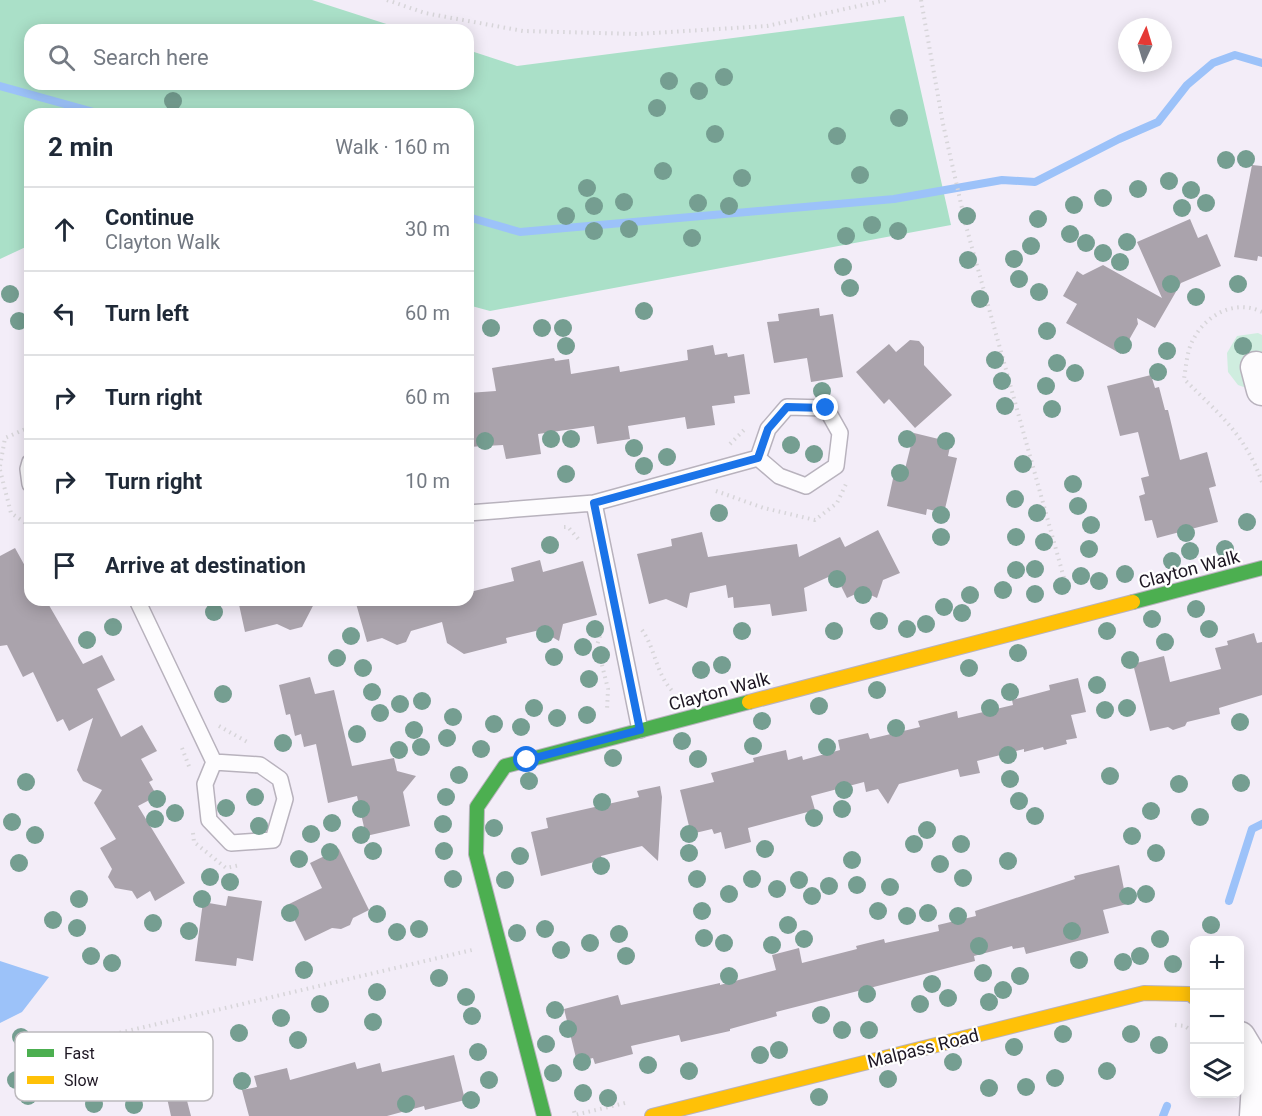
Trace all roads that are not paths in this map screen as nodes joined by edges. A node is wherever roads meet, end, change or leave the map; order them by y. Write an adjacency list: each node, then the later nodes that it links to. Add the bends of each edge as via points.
1 (758, 458): 1 (lane, via 768,429 787,407 826,408 840,433 836,466 806,486 779,476); 2 (lane)
2 (594, 503): 3 (lane); 6 (lane)
3 (474, 513)
4 (1262, 568): 6 (street, Clayton Walk)
5 (140, 606): 7 (lane)
6 (640, 730): 10 (street, Clayton Walk, via 505,766 477,807 476,854)
7 (214, 762): 7 (lane, via 260,765 280,780 285,800 273,840 231,843 208,820 205,784)
8 (1190, 994): 11 (street, Malpass Road, via 1144,993)
9 (1243, 1044): 12 (street, via 1258,1067)
10 (544, 1116)
11 (652, 1116)
12 (1255, 1116)

